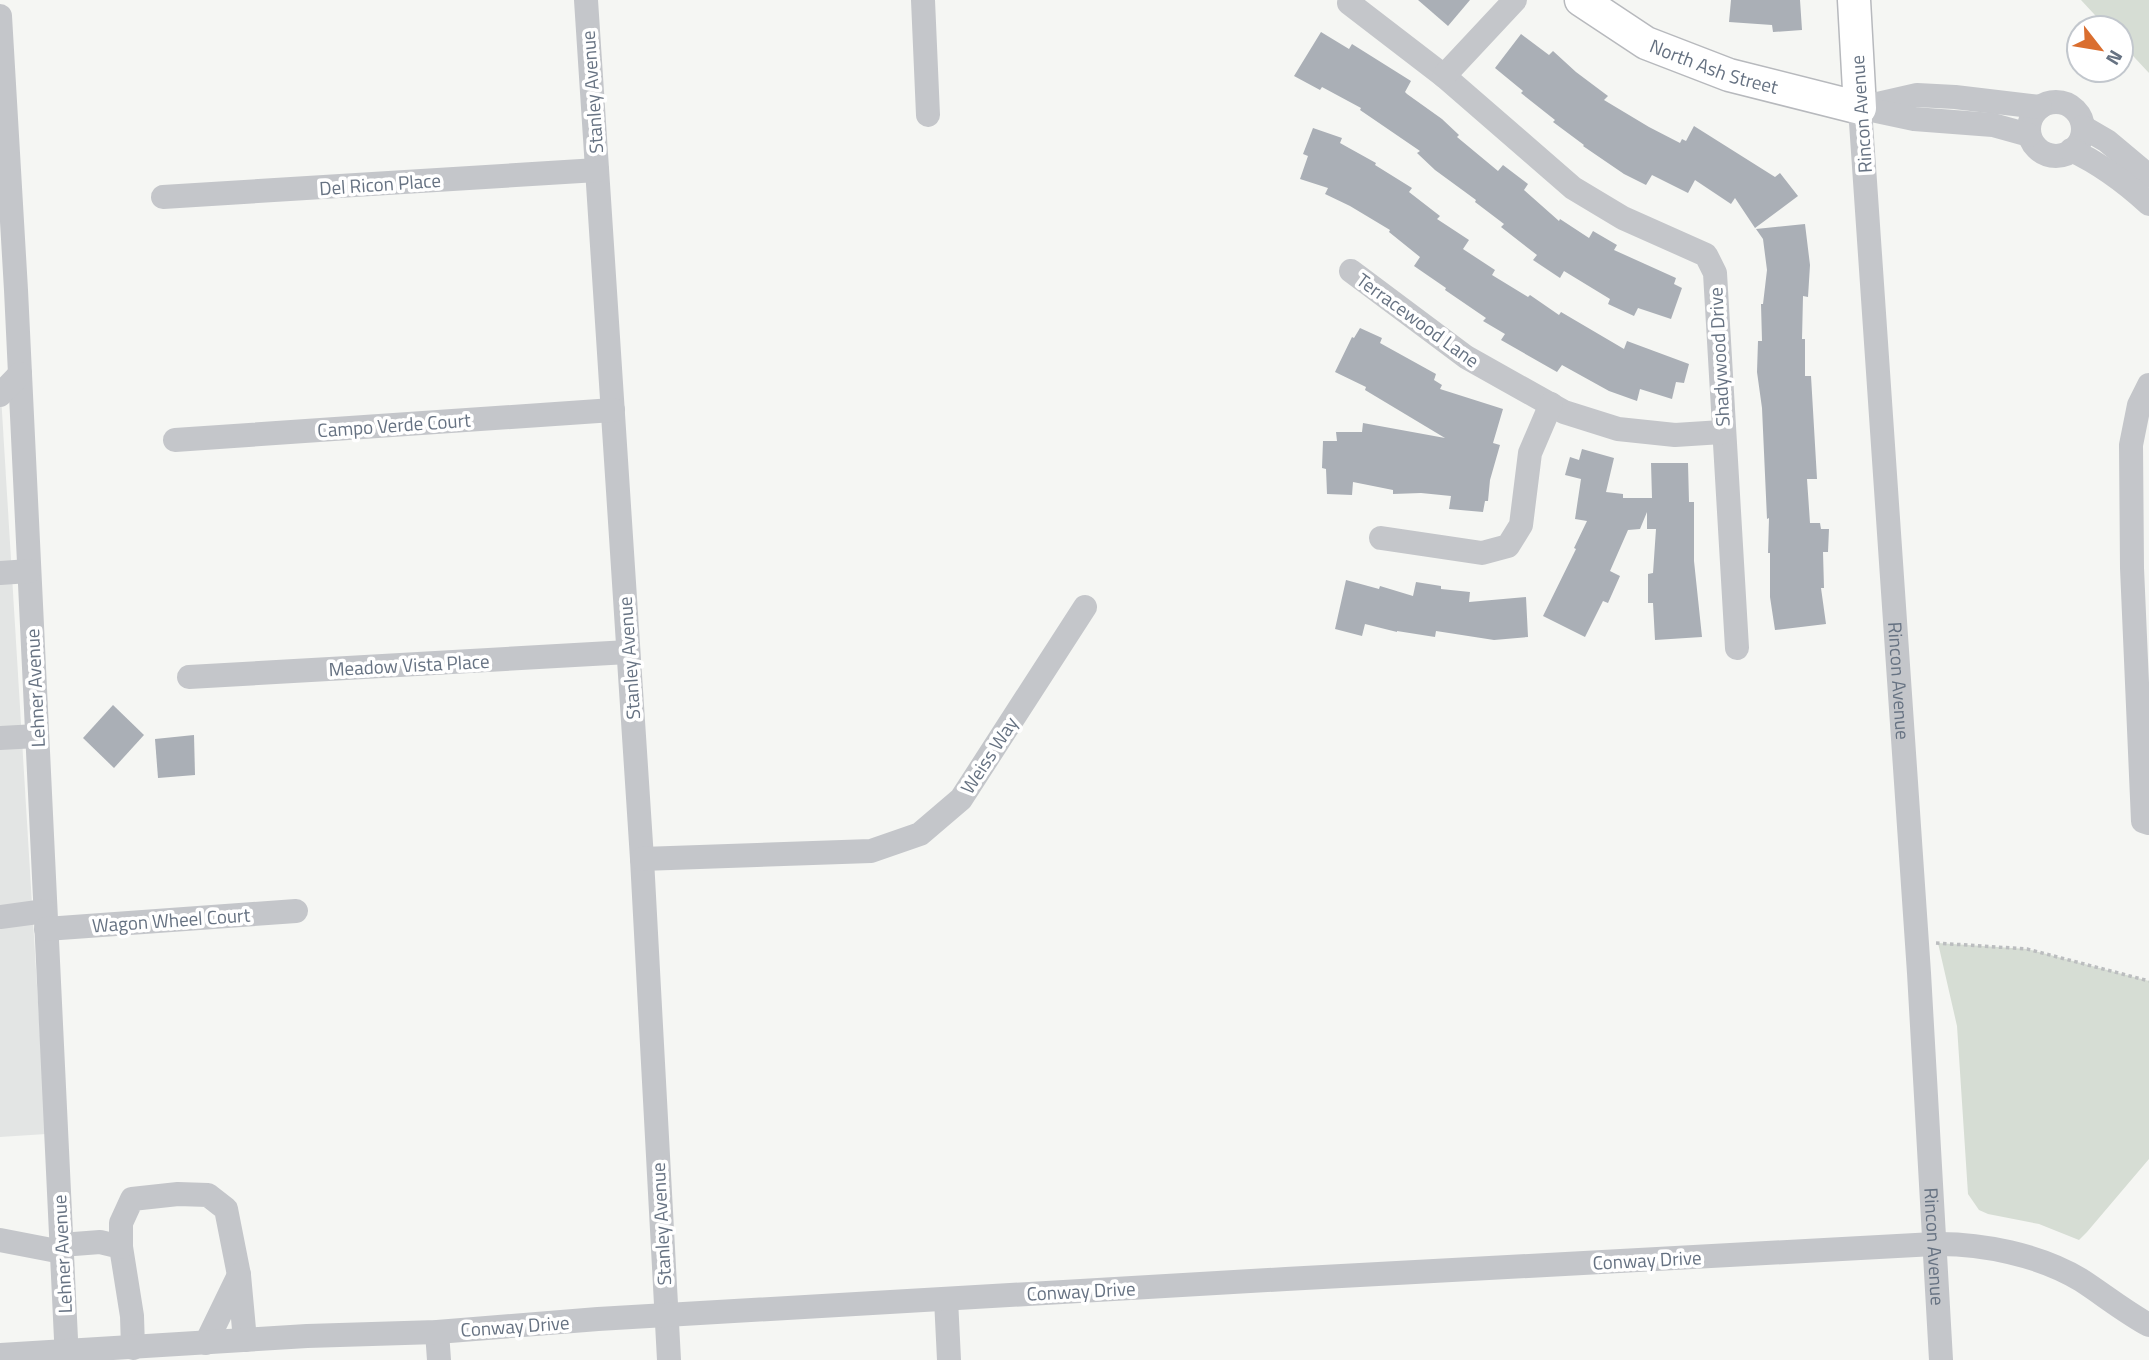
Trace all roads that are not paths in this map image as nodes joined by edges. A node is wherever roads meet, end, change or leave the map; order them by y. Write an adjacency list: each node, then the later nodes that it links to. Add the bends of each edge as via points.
1 (586, 0): 15 (street, Stanley Avenue)
2 (923, 0): 11 (street)
3 (1515, 0): 8 (street)
4 (1581, 0): 10 (main road, North Ash Street, via 1646,43 1729,75)
5 (1854, 0): 10 (main road, Rincon Avenue)
6 (1349, 3): 8 (street, Shadywood Drive)
7 (0, 16): 20 (street, Lehner Avenue)
8 (1444, 76): 26 (street, Shadywood Drive, via 1573,188 1623,218 1706,255 1714,273)
9 (2040, 107): 10 (street, via 1917,95); 12 (street, via 2055,102 2071,106); 13 (street, via 2030,119)
10 (1860, 108): 13 (street, via 1914,119 1993,125); 44 (street, Rincon Avenue)
11 (928, 115)
12 (2082, 127): 14 (street, via 2080,140); 16 (street)
13 (2029, 135): 14 (street, via 2046,154)
14 (2071, 150): 18 (street, via 2098,163)
15 (597, 170): 17 (street, Del Ricon Place); 25 (street, Stanley Avenue)
16 (2149, 176)
17 (163, 197)
18 (2149, 204)
19 (1351, 271): 24 (street, Terracewood Lane, via 1466,358)
20 (8, 290): 21 (street, Lehner Avenue)
21 (20, 374): 23 (street); 30 (street, Lehner Avenue)
22 (2149, 385): 29 (street, via 2139,405 2131,445)
23 (0, 395)
24 (1551, 404): 26 (street, Terracewood Lane, via 1618,429 1675,435); 28 (street, via 1530,453 1521,525 1507,546 1482,553)
25 (613, 410): 27 (street, Campo Verde Court); 34 (street, Stanley Avenue)
26 (1722, 432): 33 (street, Shadywood Drive)
27 (175, 440)
28 (1381, 538)
29 (2141, 568): 38 (street, via 2143,821)
30 (29, 570): 31 (street); 36 (street, Lehner Avenue)
31 (0, 573)
32 (1085, 607): 39 (street, Weiss Way, via 961,799 920,834 871,851)
33 (1737, 648)
34 (628, 652): 35 (street, Meadow Vista Place); 39 (street, Stanley Avenue)
35 (189, 677)
36 (37, 736): 37 (street); 42 (street, Lehner Avenue)
37 (0, 738)
38 (2149, 823)
39 (642, 859): 49 (street, Stanley Avenue)
40 (296, 911): 42 (street, Wagon Wheel Court)
41 (0, 917): 42 (street, Wagon Wheel Court)
42 (46, 920): 46 (street, Lehner Avenue)
43 (0, 1240): 46 (street)
44 (1934, 1244): 48 (street, Conway Drive); 50 (street, Conway Drive, via 1956,1243 2026,1256 2077,1278); 60 (street, Rincon Avenue)
45 (121, 1247): 46 (street, via 100,1242); 47 (street, via 121,1223 132,1199 208,1195 226,1209); 54 (street)
46 (61, 1248): 56 (street, Lehner Avenue)
47 (239, 1276): 52 (street); 53 (street)
48 (946, 1299): 49 (street, Conway Drive); 59 (street)
49 (666, 1316): 51 (street, Conway Drive); 58 (street, Stanley Avenue)
50 (2147, 1324)
51 (437, 1332): 52 (street, Conway Drive); 57 (street)
52 (245, 1340): 53 (street, Conway Drive)
53 (206, 1343): 54 (street, Conway Drive)
54 (133, 1348): 56 (street, Conway Drive)
55 (0, 1355): 56 (street, Conway Drive)
56 (67, 1356)
57 (439, 1360)
58 (668, 1360)
59 (949, 1360)
60 (1941, 1360)

